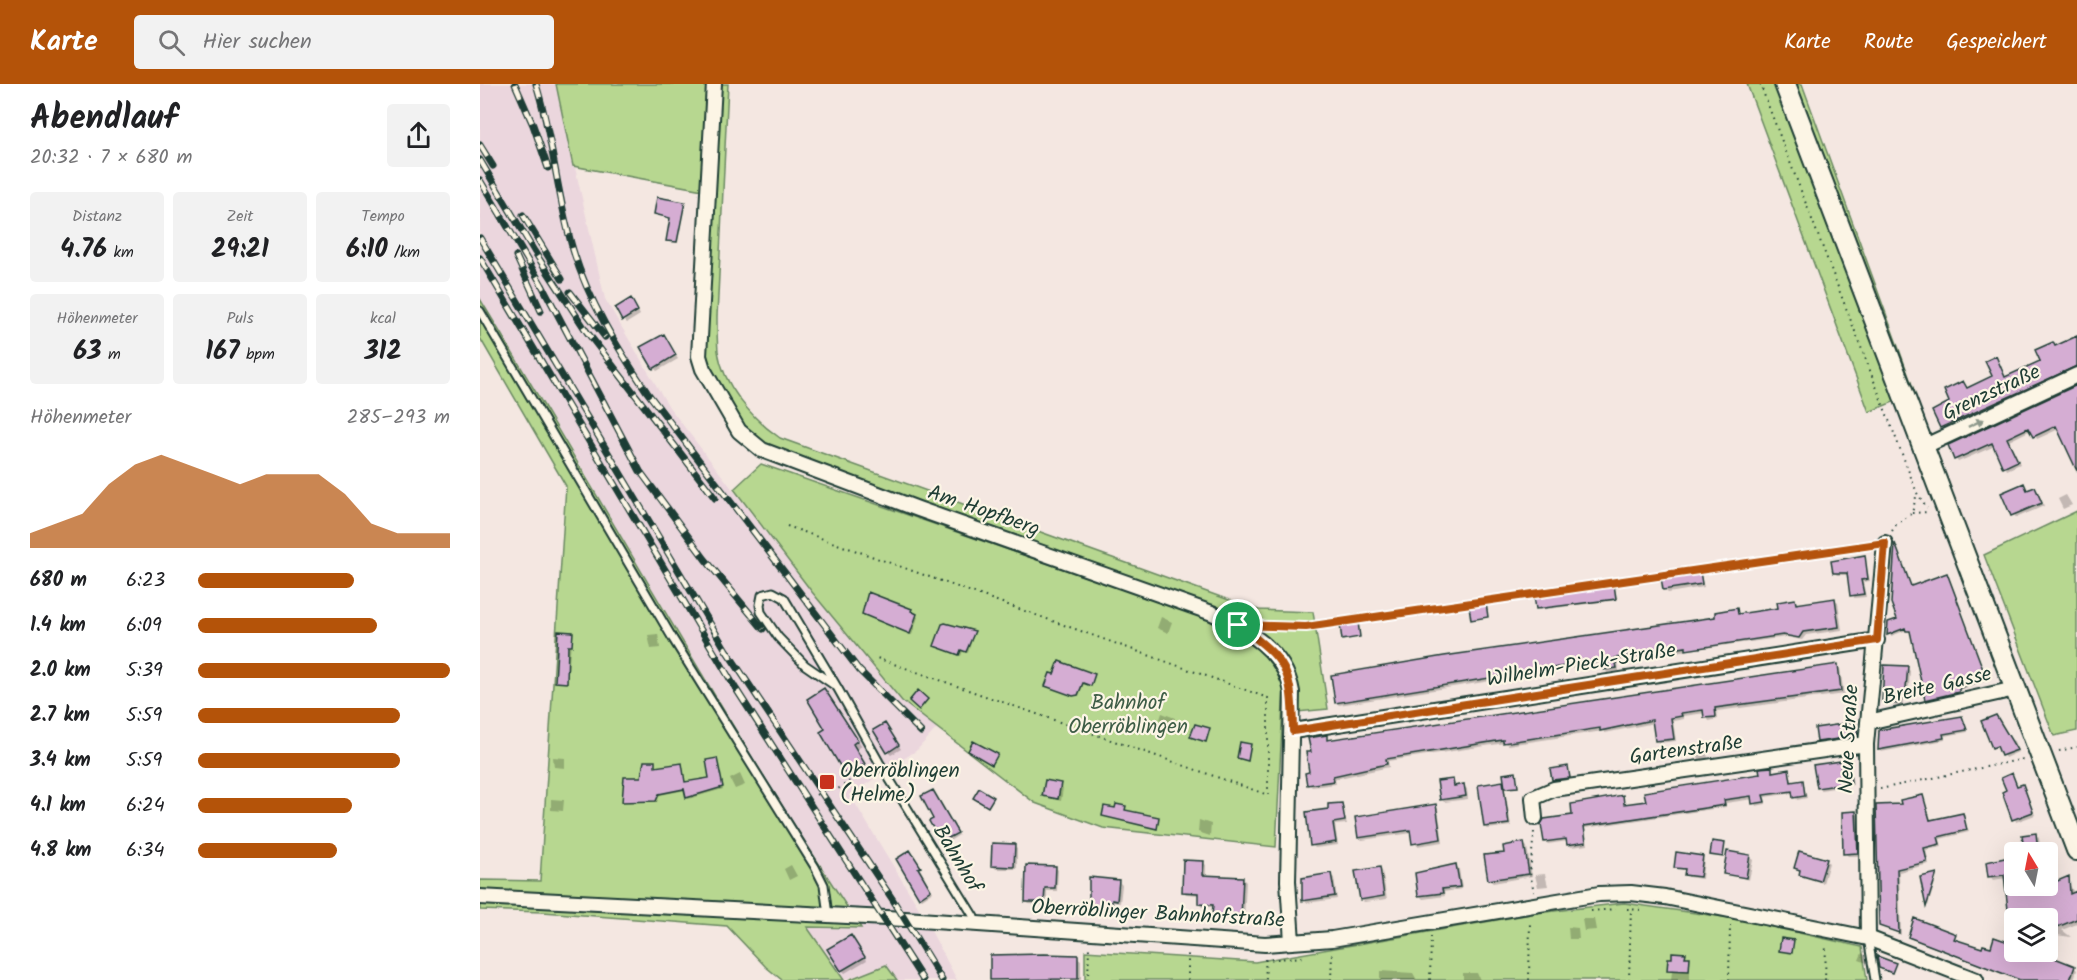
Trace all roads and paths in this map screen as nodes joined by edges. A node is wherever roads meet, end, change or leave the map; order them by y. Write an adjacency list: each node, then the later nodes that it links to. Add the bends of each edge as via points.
1 (714, 84): 19 (street, Am Hopfberg, via 699,356 702,369 739,431 762,450 1238,625 1266,645 1284,666 1292,692)
2 (1760, 84): 6 (path)
3 (1785, 84): 7 (main road)
4 (480, 311): 36 (lane, via 685,658 816,867 824,885)
5 (2077, 375): 7 (street, Grenzstraße, one-way to 5)
6 (1894, 433)
7 (1923, 447): 17 (main road)
8 (1917, 493): 10 (path)
9 (1931, 512): 10 (path)
10 (1912, 513): 12 (path, via 1896,525)
11 (787, 526): 15 (path, via 1268,698 1268,795)
12 (1885, 543): 13 (path, via 1306,627); 14 (street, Neue Straße)
13 (1263, 627)
14 (1877, 640): 18 (street, Neue Straße); 19 (street, Wilhelm-Pieck-Straße)
15 (874, 657)
16 (837, 687): 16 (lane, Bahnhof, via 784,598 773,591 762,595 761,612 778,637 806,665); 24 (lane, Bahnhof)
17 (2015, 689): 18 (street, Breite Gasse); 28 (main road)
18 (1868, 722): 20 (street, Neue Straße)
19 (1293, 731): 45 (street, Am Hopfberg, via 1288,881)
20 (1866, 744): 25 (street, Neue Straße); 27 (street, Gartenstraße, via 1554,789 1533,798)
21 (2077, 747): 22 (path)
22 (2058, 752)
23 (2018, 760): 25 (path)
24 (879, 762): 26 (path, via 838,789); 38 (lane, Bahnhof, via 974,917)
25 (1865, 792): 43 (street, Neue Straße)
26 (816, 795)
27 (1535, 818): 31 (path, via 1530,873)
28 (2077, 850)
29 (1631, 893): 31 (street, Oberröblinger Bahnhofstraße); 32 (path); 33 (street, Oberröblinger Bahnhofstraße)
30 (480, 897): 36 (street, Oberröblinger Bahnhofstraße)
31 (1533, 904): 37 (street, Oberröblinger Bahnhofstraße); 57 (path)
32 (1631, 909): 34 (path); 35 (path); 58 (path)
33 (1731, 910): 41 (street, Oberröblinger Bahnhofstraße); 59 (path)
34 (1586, 911)
35 (1652, 911)
36 (828, 915): 38 (street, Oberröblinger Bahnhofstraße)
37 (1431, 922): 42 (path); 48 (street, Oberröblinger Bahnhofstraße)
38 (974, 924): 39 (street, Oberröblinger Bahnhofstraße)
39 (1089, 932): 44 (street, Oberröblinger Bahnhofstraße); 52 (path)
40 (1442, 935): 42 (path)
41 (1826, 935): 43 (street, Oberröblinger Bahnhofstraße); 47 (path); 60 (path)
42 (1431, 937): 56 (path)
43 (1868, 938): 61 (lane); 62 (street, Oberröblinger Bahnhofstraße)
44 (1189, 939): 46 (street, Oberröblinger Bahnhofstraße); 53 (path)
45 (1292, 942): 46 (street, Oberröblinger Bahnhofstraße); 48 (street, Oberröblinger Bahnhofstraße)
46 (1265, 944): 51 (path)
47 (1837, 944)
48 (1332, 945): 49 (path); 55 (path)
49 (1322, 954)
50 (1312, 955): 51 (path)
51 (1265, 960): 54 (path)
52 (1088, 980)
53 (1188, 980)
54 (1266, 980)
55 (1331, 980)
56 (1430, 980)
57 (1529, 980)
58 (1629, 980)
59 (1728, 980)
60 (1825, 980)
61 (1875, 980)
62 (1976, 980)

